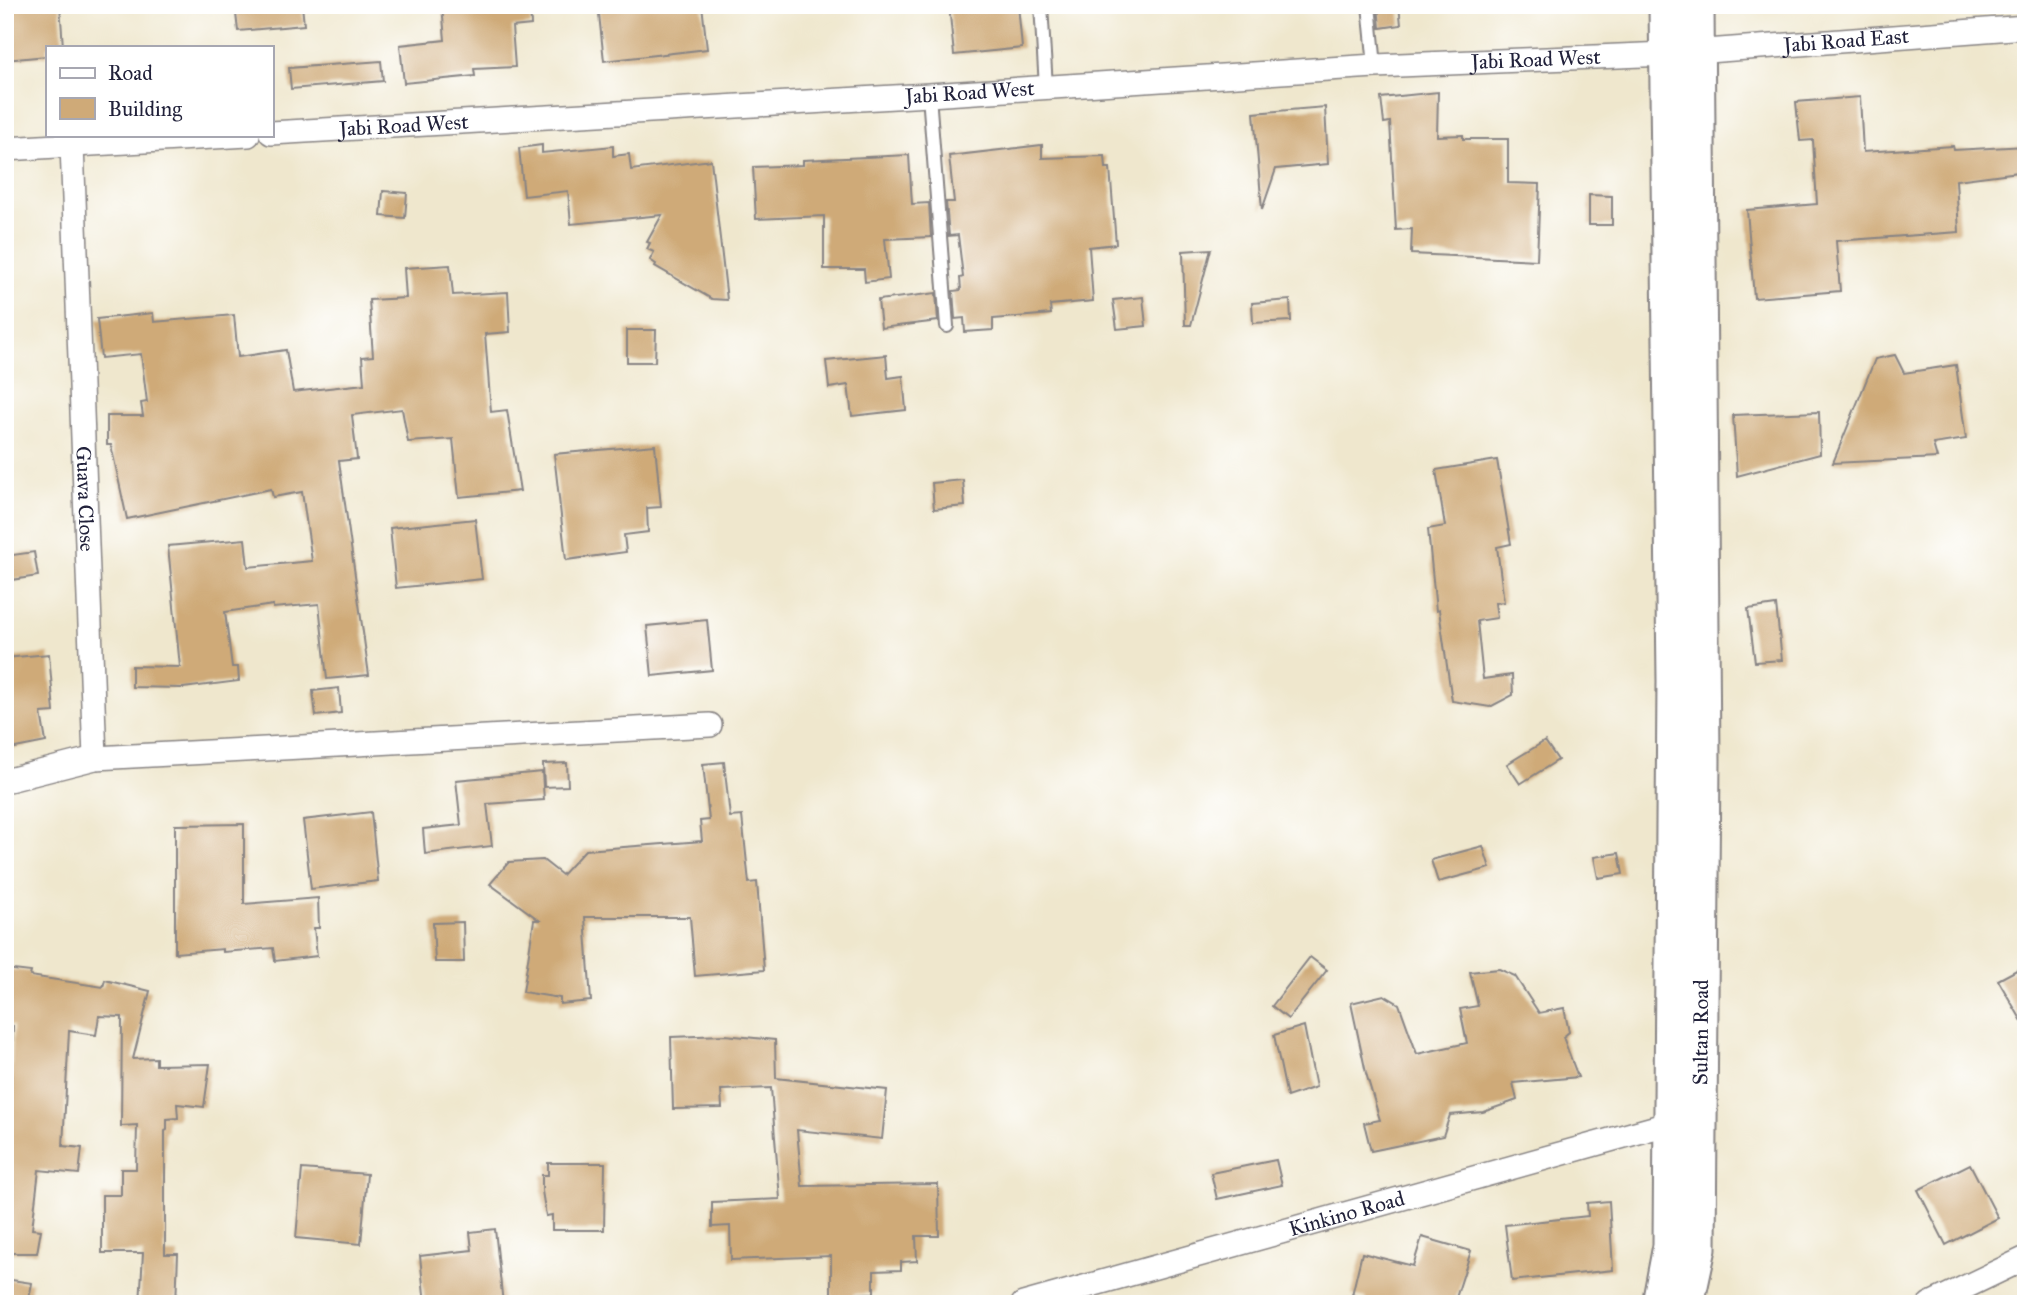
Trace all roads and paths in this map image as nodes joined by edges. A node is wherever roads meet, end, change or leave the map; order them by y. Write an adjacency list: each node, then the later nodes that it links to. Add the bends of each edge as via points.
1 (1041, 5): 8 (lane)
2 (1369, 5): 7 (lane)
3 (1666, 5): 6 (street)
4 (1697, 5): 6 (street)
5 (2026, 27): 6 (street, Jabi Road East)
6 (1683, 53): 7 (street, Jabi Road West); 17 (street)
7 (1375, 66): 8 (street, Jabi Road West)
8 (1046, 87): 9 (street, Jabi Road West)
9 (929, 95): 10 (street, Jabi Road West); 14 (lane)
10 (273, 133)
11 (230, 136): 12 (street)
12 (72, 145): 13 (street); 16 (street, Guava Close)
13 (5, 149)
14 (947, 326)
15 (710, 725): 16 (street)
16 (95, 758): 18 (street)
17 (1689, 760): 19 (street, Sultan Road); 23 (street, Sultan Road, via 1699,1248)
18 (5, 781)
19 (1671, 1124): 21 (street, Kinkino Road); 22 (street, Sultan Road, via 1670,1246)
20 (2026, 1258): 24 (street)
21 (1023, 1304)
22 (1659, 1304)
23 (1687, 1304)
24 (1930, 1304)

